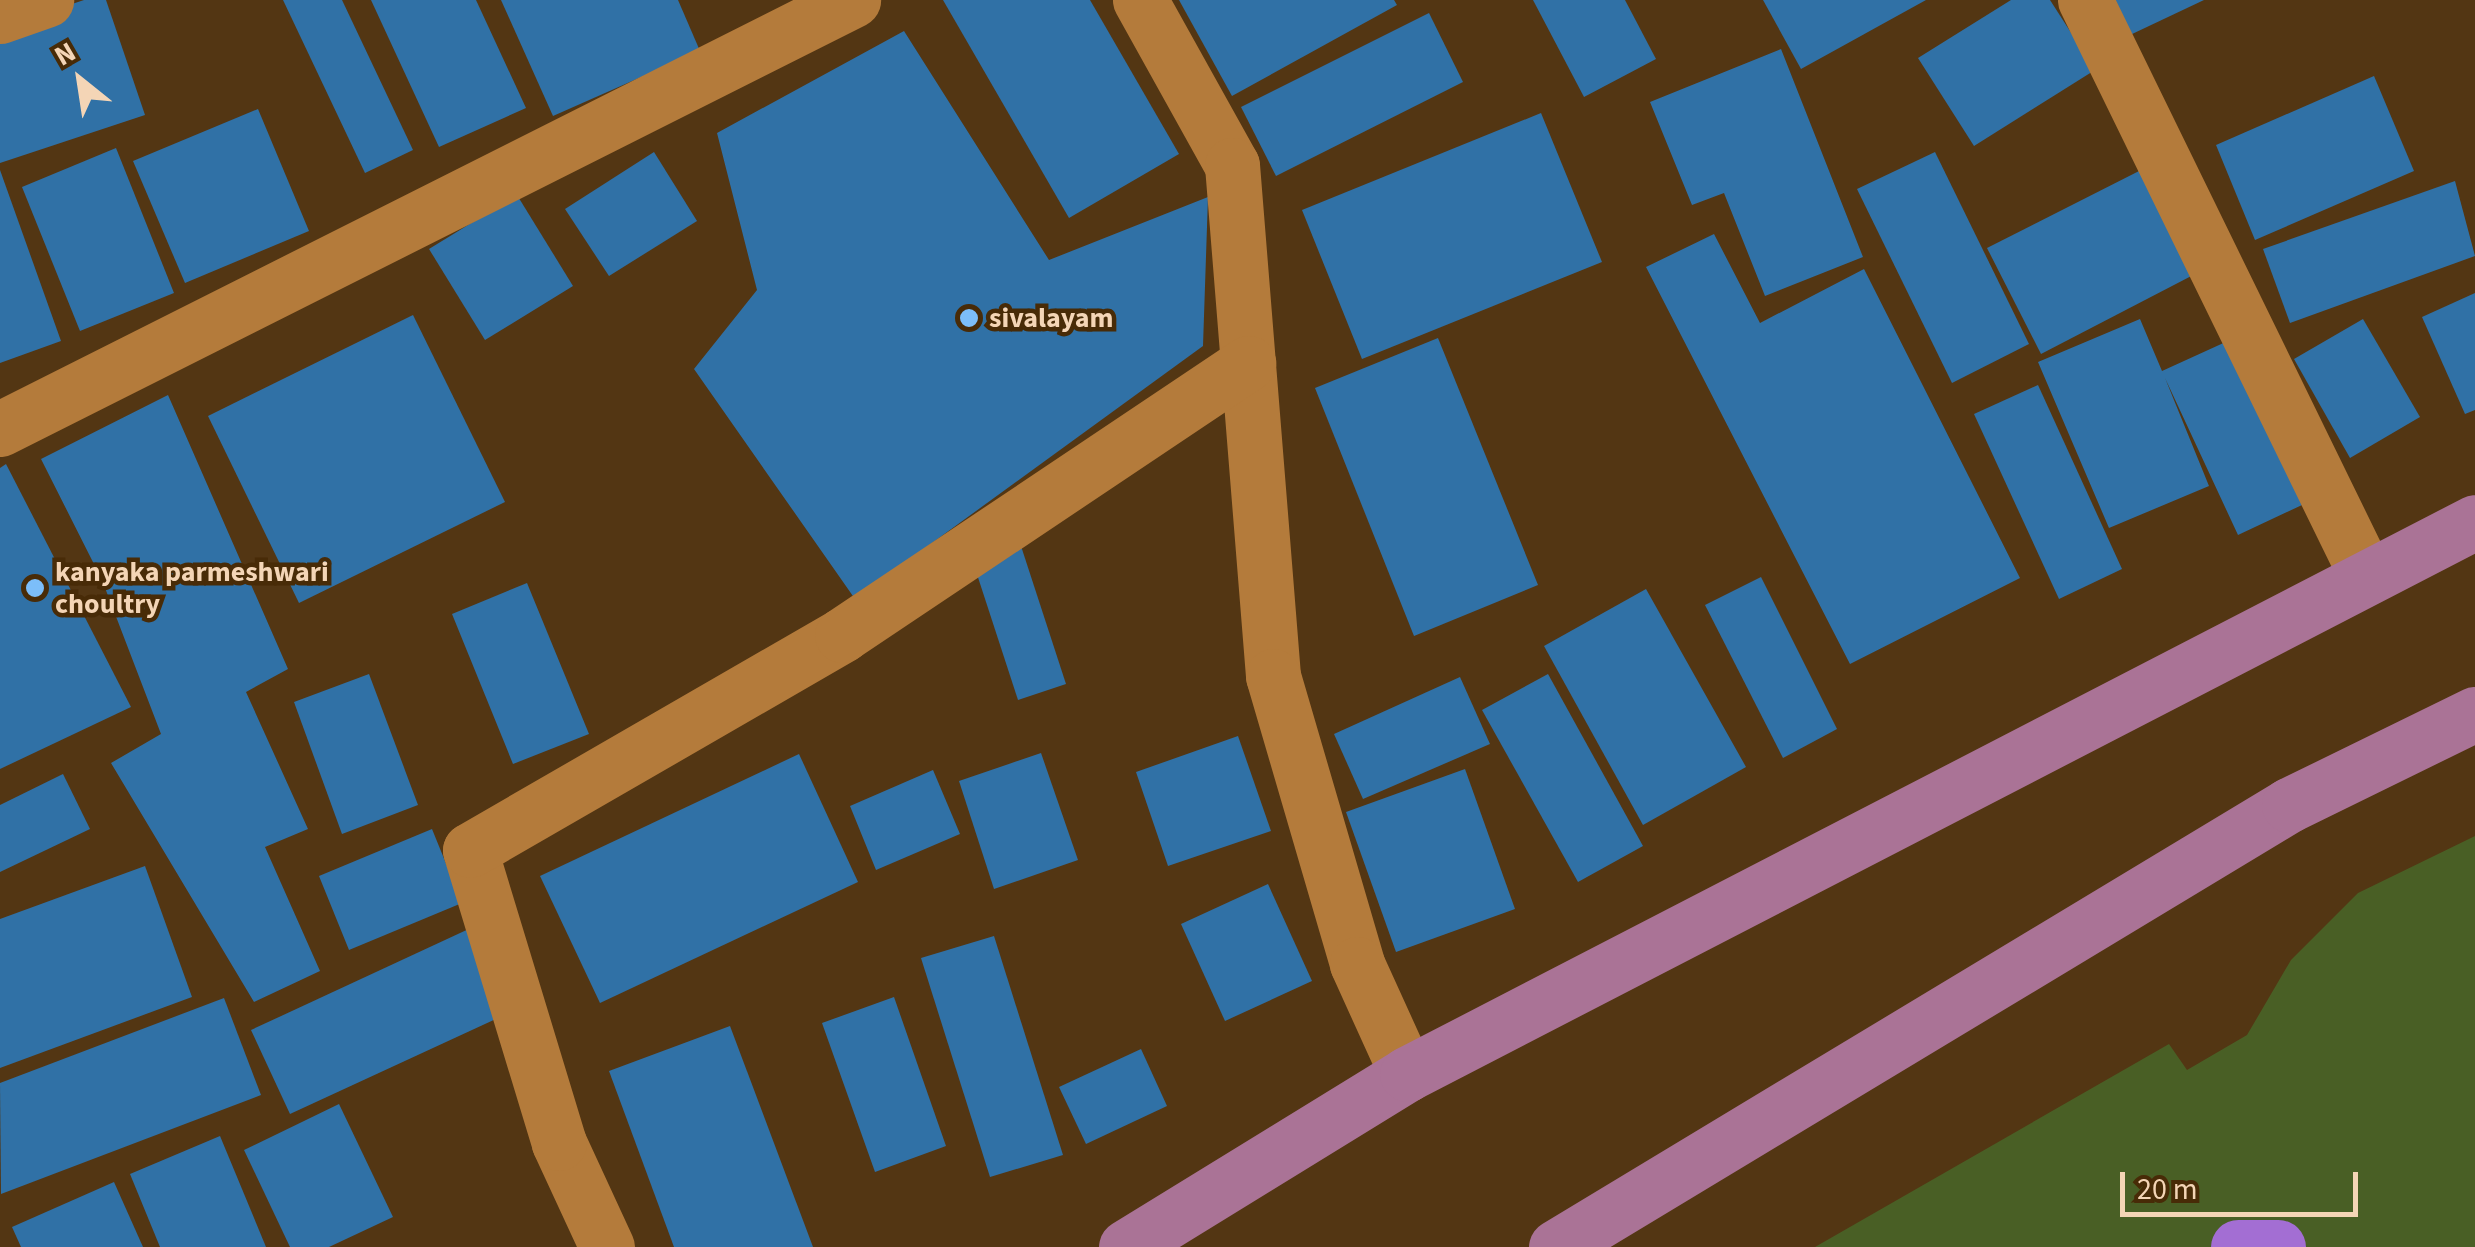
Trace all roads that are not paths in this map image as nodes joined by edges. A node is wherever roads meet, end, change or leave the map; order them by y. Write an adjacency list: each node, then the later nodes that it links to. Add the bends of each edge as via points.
1 (46, 0): 5 (street)
2 (854, 0): 6 (street)
3 (1140, 0): 7 (street, via 1232,165)
4 (2084, 0): 10 (street)
5 (0, 16)
6 (770, 17): 8 (street)
7 (1248, 363): 12 (street, via 1273,676 1357,964); 13 (street, via 842,635 470,850 559,1143)
8 (0, 429)
9 (2475, 522): 10 (main road)
10 (2366, 575): 12 (main road)
11 (2475, 714): 15 (main road, via 2290,805)
12 (1407, 1074): 14 (main road)
13 (607, 1247)
14 (1126, 1247)
15 (1556, 1247)
16 (2238, 1247): 17 (highway)
17 (2278, 1247)

